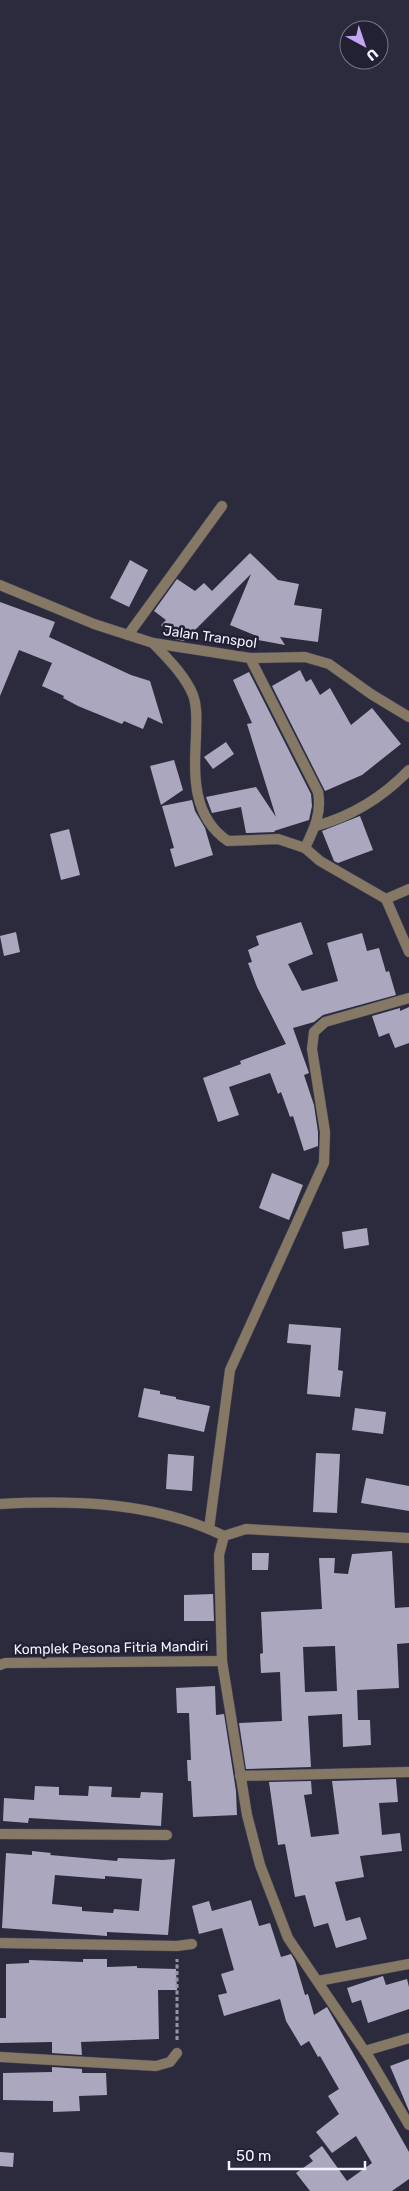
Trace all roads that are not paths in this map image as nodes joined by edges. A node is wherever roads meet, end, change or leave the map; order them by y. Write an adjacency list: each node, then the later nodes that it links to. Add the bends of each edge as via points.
1 (222, 506): 3 (street)
2 (0, 585): 3 (street, Jalan Transpol)
3 (128, 635): 4 (street, Jalan Transpol)
4 (153, 643): 5 (street, Jalan Transpol); 9 (street, via 177,669 192,693 196,716 194,775 201,806 210,825 228,841 278,839)
5 (250, 658): 6 (street, Jalan Transpol, via 305,657 329,664); 8 (street, via 318,792 321,806)
6 (409, 717)
7 (409, 770): 8 (street, via 360,809)
8 (316, 826): 9 (street)
9 (305, 848): 11 (street, via 320,861)
10 (409, 889): 11 (street)
11 (386, 899): 12 (street)
12 (409, 952)
13 (409, 998): 15 (street, via 325,1022 314,1032 312,1049 325,1132 324,1163 230,1370)
14 (0, 1504): 15 (street, via 85,1502 141,1508)
15 (210, 1529): 16 (street)
16 (224, 1536): 17 (street, via 246,1529); 18 (street, via 219,1555)
17 (409, 1538)
18 (222, 1661): 19 (street, Komplek Pesona Fitria Mandiri); 21 (street)
19 (0, 1665)
20 (409, 1772): 21 (street)
21 (240, 1776): 27 (street, via 247,1815 269,1891 288,1938)
22 (0, 1834): 23 (street)
23 (166, 1835)
24 (0, 1943): 25 (street)
25 (192, 1944)
26 (409, 1964): 27 (street)
27 (318, 1981): 29 (street)
28 (409, 2038): 29 (street)
29 (365, 2051): 32 (street)
30 (177, 2053): 31 (street, via 170,2062 156,2066)
31 (0, 2057)
32 (409, 2125)

